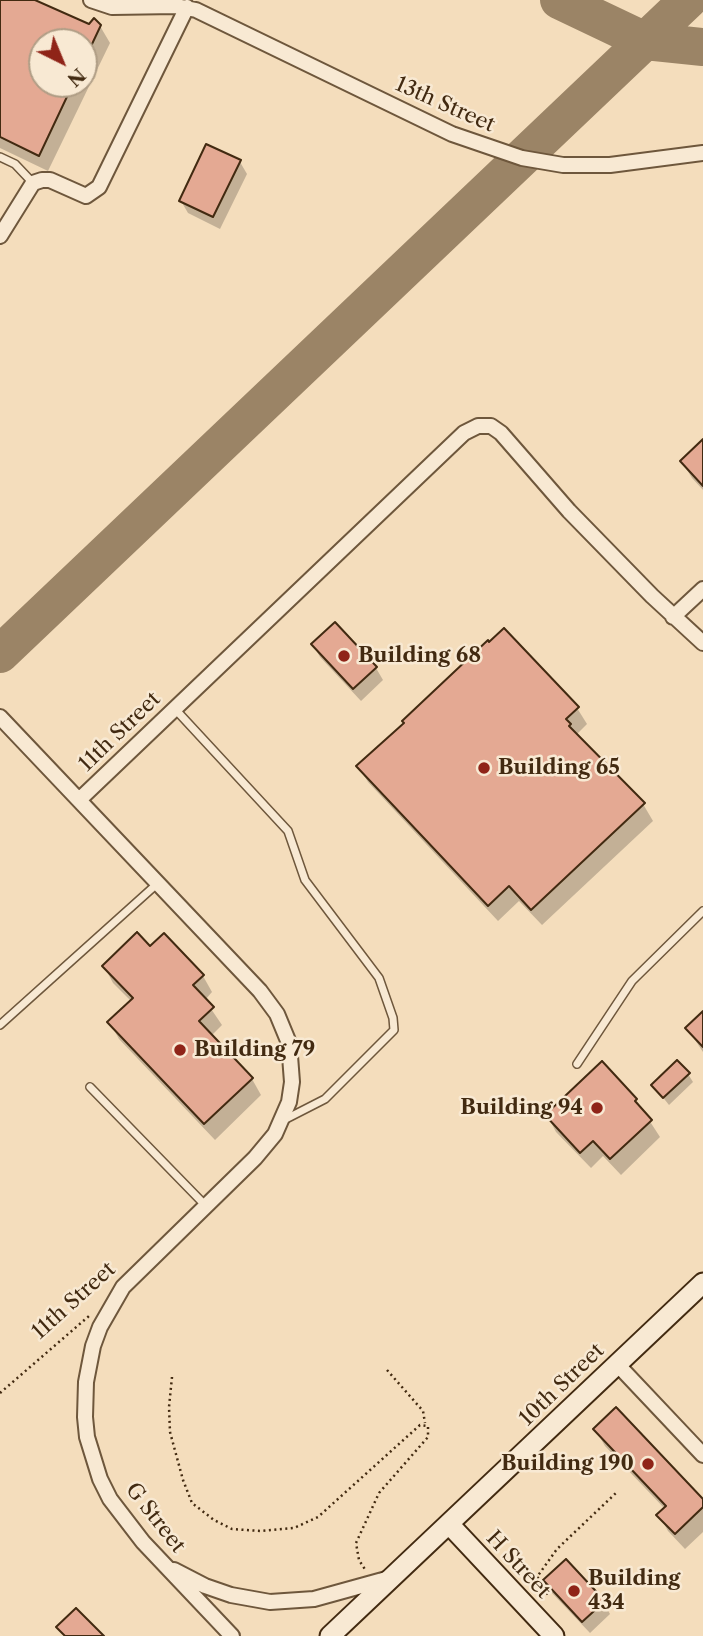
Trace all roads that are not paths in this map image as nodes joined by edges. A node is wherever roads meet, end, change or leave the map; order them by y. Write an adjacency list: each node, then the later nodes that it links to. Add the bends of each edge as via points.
1 (91, 0): 2 (street, 13th Street, via 125,8)
2 (187, 7): 3 (street, 13th Street, via 452,134 513,155 563,165 610,165); 5 (street, via 99,187 86,195 50,180)
3 (703, 153)
4 (0, 157): 5 (lane, via 15,164)
5 (33, 183): 6 (street)
6 (0, 236)
7 (703, 589): 8 (street)
8 (673, 617): 9 (street, 11th Street); 10 (street, 11th Street, via 548,489 501,433 491,426 478,426 464,433)
9 (703, 643)
10 (175, 708): 12 (street, 11th Street); 18 (lane, via 288,831 305,880 379,978 393,1018 394,1030 325,1100)
11 (0, 717): 12 (street)
12 (79, 800): 13 (street, 11th Street)
13 (158, 883): 15 (lane); 18 (street, 11th Street, via 277,1014 292,1061)
14 (703, 911): 16 (lane, via 632,981)
15 (0, 1025)
16 (577, 1064)
17 (90, 1087): 19 (lane)
18 (282, 1121): 19 (street, 11th Street, via 266,1146)
19 (205, 1205): 21 (street, 11th Street)
20 (703, 1283): 22 (street, 10th Street)
21 (123, 1287): 25 (street, G Street, via 100,1327 89,1364 84,1399 88,1437 110,1499)
22 (617, 1364): 23 (street); 24 (street, 10th Street)
23 (703, 1455)
24 (449, 1524): 26 (street, 10th Street); 29 (street, H Street)
25 (164, 1565): 26 (street, via 205,1586 270,1602 314,1599); 27 (street, G Street)
26 (393, 1577): 28 (street, 10th Street)
27 (232, 1636)
28 (330, 1636)
29 (554, 1636)

